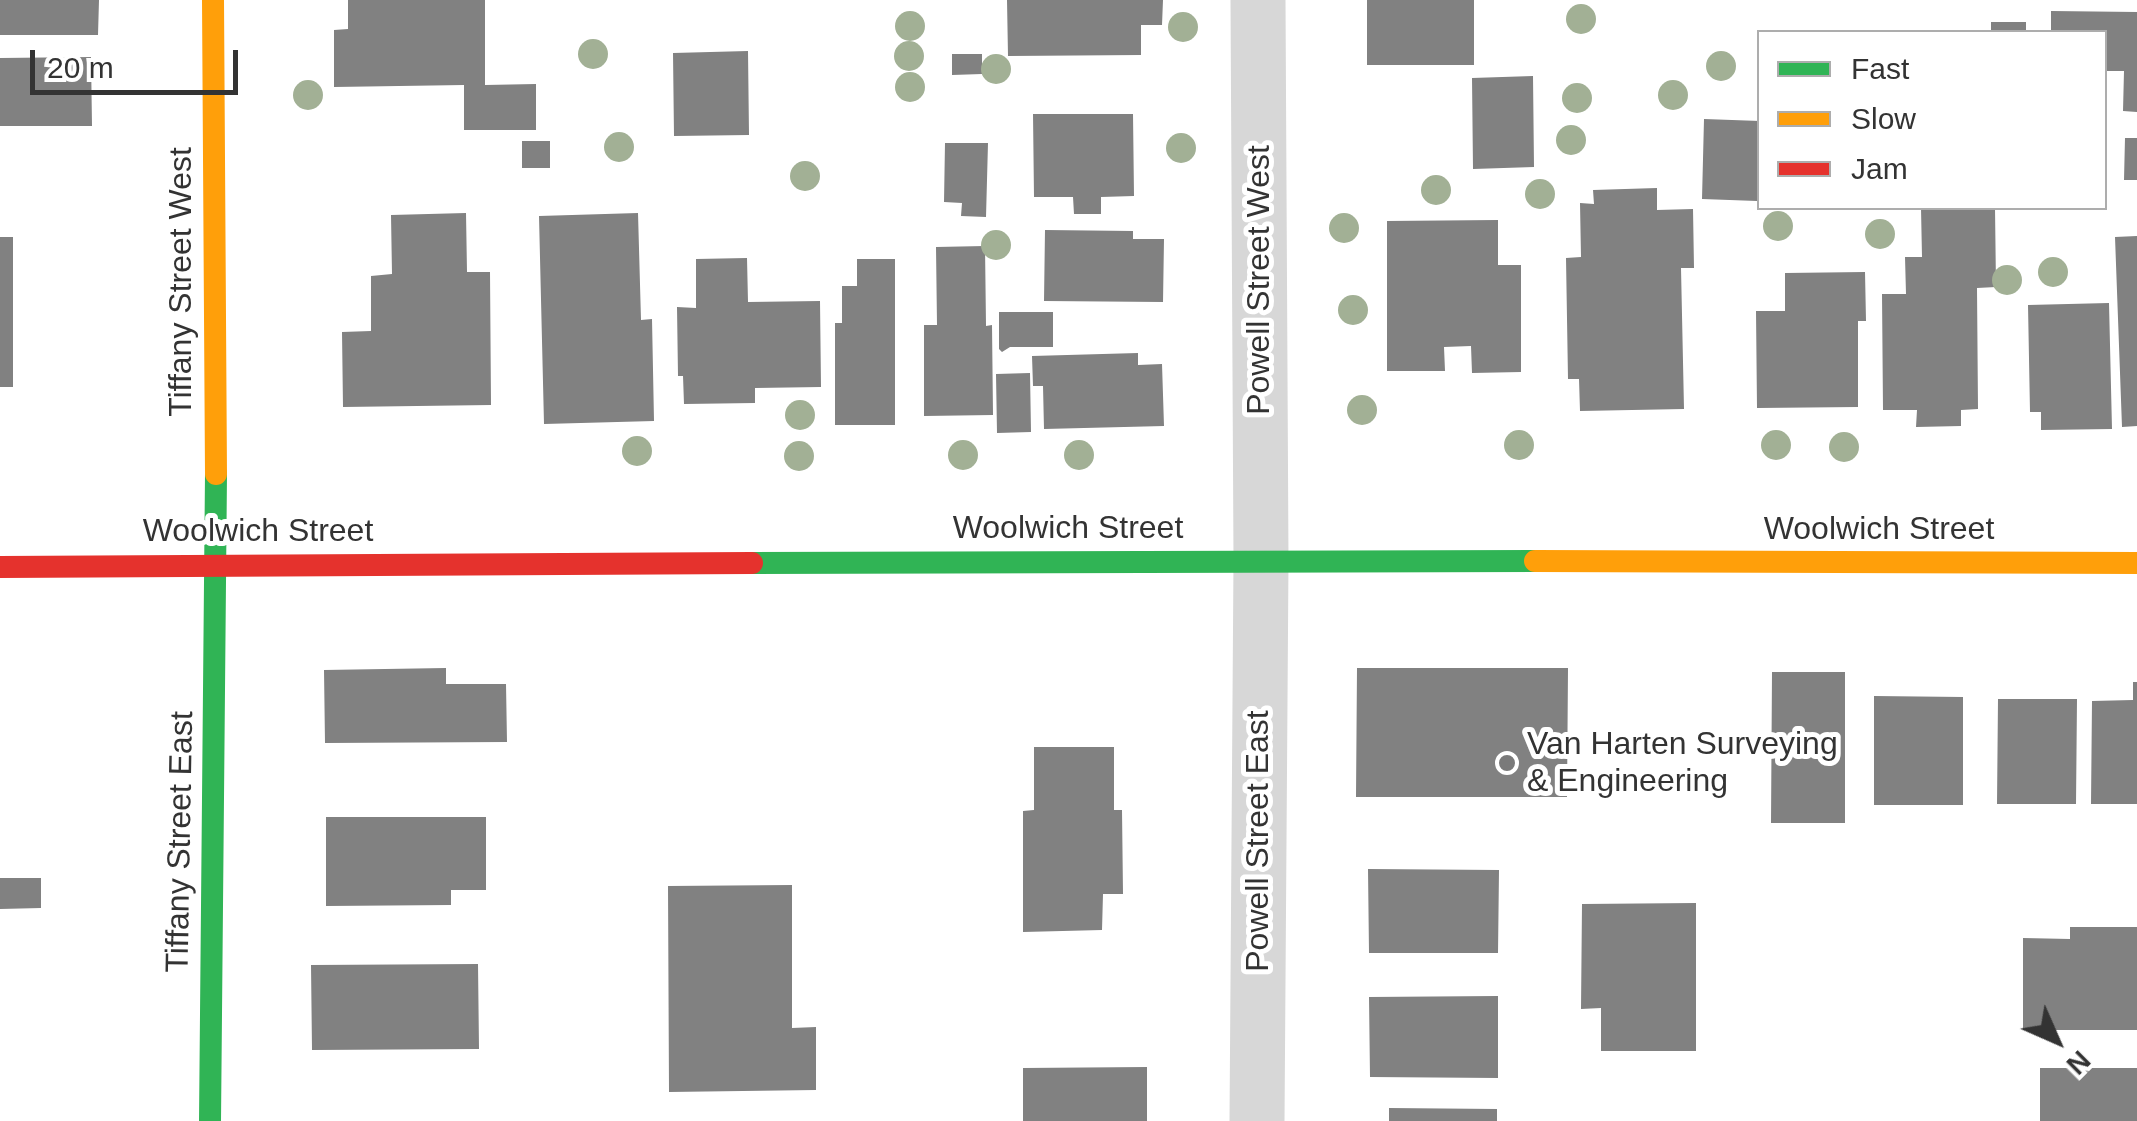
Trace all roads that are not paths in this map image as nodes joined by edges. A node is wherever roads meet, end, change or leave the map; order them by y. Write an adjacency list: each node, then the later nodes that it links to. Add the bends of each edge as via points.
1 (212, 0): 5 (main road, Tiffany Street West)
2 (1258, 0): 3 (street, Powell Street West)
3 (1262, 560): 4 (main road, Woolwich Street); 5 (main road, Woolwich Street); 8 (street, Powell Street East)
4 (2137, 563)
5 (216, 564): 6 (main road, Woolwich Street); 7 (main road, Tiffany Street East)
6 (0, 566)
7 (210, 1121)
8 (1257, 1121)

